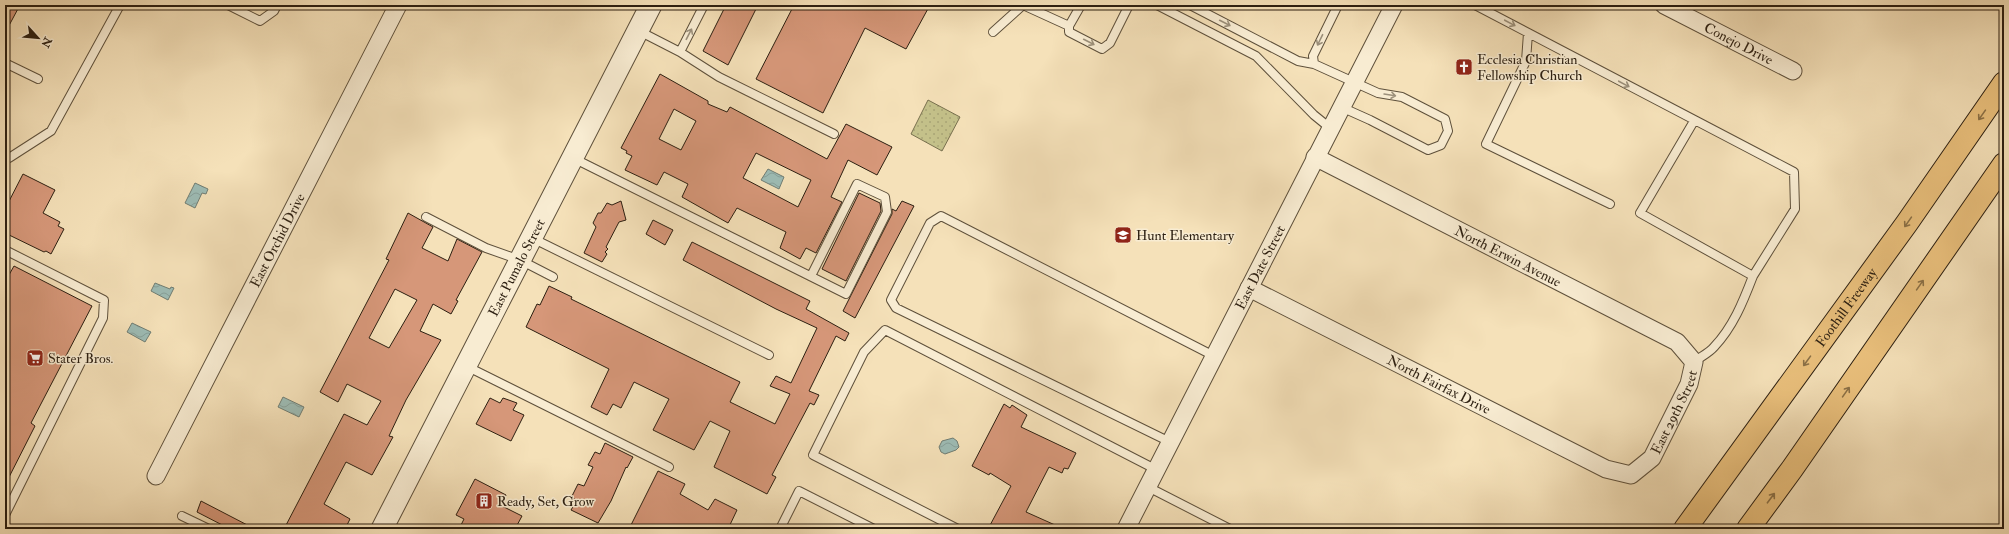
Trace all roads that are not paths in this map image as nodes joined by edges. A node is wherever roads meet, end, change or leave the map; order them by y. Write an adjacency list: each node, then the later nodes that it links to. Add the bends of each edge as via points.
1 (120, 5): 31 (lane, via 51,132)
2 (228, 5): 3 (lane, via 260,21 274,11)
3 (277, 5)
4 (398, 5): 51 (street, East Orchid Drive)
5 (651, 5): 16 (street, East Pumalo Street)
6 (704, 5): 19 (lane, one-way to 6)
7 (1081, 5): 15 (lane)
8 (1129, 5): 15 (lane, one-way to 8, via 1069,32 1102,49 1110,43)
9 (1157, 5): 28 (lane, via 1256,56)
10 (1190, 5): 21 (lane, one-way to 21, via 1298,61)
11 (1338, 5): 21 (lane, one-way to 21, via 1313,56)
12 (1394, 5): 24 (street, East Date Street)
13 (1475, 5): 18 (lane, one-way to 18)
14 (1664, 5): 22 (street, Conejo Drive)
15 (1069, 26): 17 (lane, via 1023,5)
16 (638, 31): 19 (lane); 32 (street, East Pumalo Street)
17 (993, 32)
18 (1528, 33): 27 (lane, one-way to 27); 34 (lane, via 1526,61 1486,144)
19 (680, 52): 29 (lane, via 719,77)
20 (5, 63): 23 (lane)
21 (1314, 64): 24 (lane)
22 (1793, 71)
23 (38, 79)
24 (1354, 82): 26 (street, East Date Street); 26 (lane, one-way to 26, via 1378,93 1402,97 1445,119 1448,131 1441,145 1428,150)
25 (2004, 83): 48 (highway, Foothill Freeway, one-way to 48)
26 (1341, 107): 28 (street, East Date Street)
27 (1694, 121): 40 (lane, via 1794,172 1795,209); 40 (lane, via 1640,213)
28 (1330, 128): 30 (street, East Date Street)
29 (834, 134)
30 (1315, 157): 42 (street, East Date Street); 45 (street, North Erwin Avenue, via 1678,342)
31 (8, 158)
32 (572, 158): 36 (street, East Pumalo Street); 39 (lane)
33 (2004, 164): 65 (highway, one-way to 33)
34 (1610, 204)
35 (426, 217): 38 (lane, via 486,248)
36 (532, 237): 38 (street, East Pumalo Street); 43 (lane)
37 (5, 250): 54 (lane, via 104,300 103,318)
38 (520, 260): 41 (lane); 46 (street, East Pumalo Street)
39 (810, 276): 39 (lane, via 846,294 887,212 884,197 857,184)
40 (1754, 276): 45 (lane, via 1730,327 1713,348)
41 (553, 277)
42 (1249, 288): 44 (street, East Date Street); 52 (street, North Fairfax Drive, via 1606,469)
43 (769, 355)
44 (1214, 356): 47 (street, East Date Street); 47 (lane, via 941,216 930,223 891,300 896,308)
45 (1694, 362): 52 (street, East 29th Street, via 1689,384 1652,458)
46 (465, 366): 49 (lane); 57 (street, East Pumalo Street)
47 (1170, 442): 50 (street, East Date Street)
48 (1748, 445): 63 (highway); 64 (highway, Foothill Freeway)
49 (669, 467)
50 (1157, 470): 53 (street, East Date Street); 60 (lane, via 885,330 864,352 813,455)
51 (156, 476)
52 (1631, 476)
53 (1148, 487): 61 (street, East Date Street); 62 (lane)
54 (5, 515)
55 (182, 516): 56 (lane)
56 (209, 529)
57 (382, 529)
58 (780, 529): 59 (lane, via 799,491)
59 (874, 529)
60 (958, 529)
61 (1126, 529)
62 (1230, 529)
63 (1670, 529)
64 (1685, 529)
65 (1748, 529)

